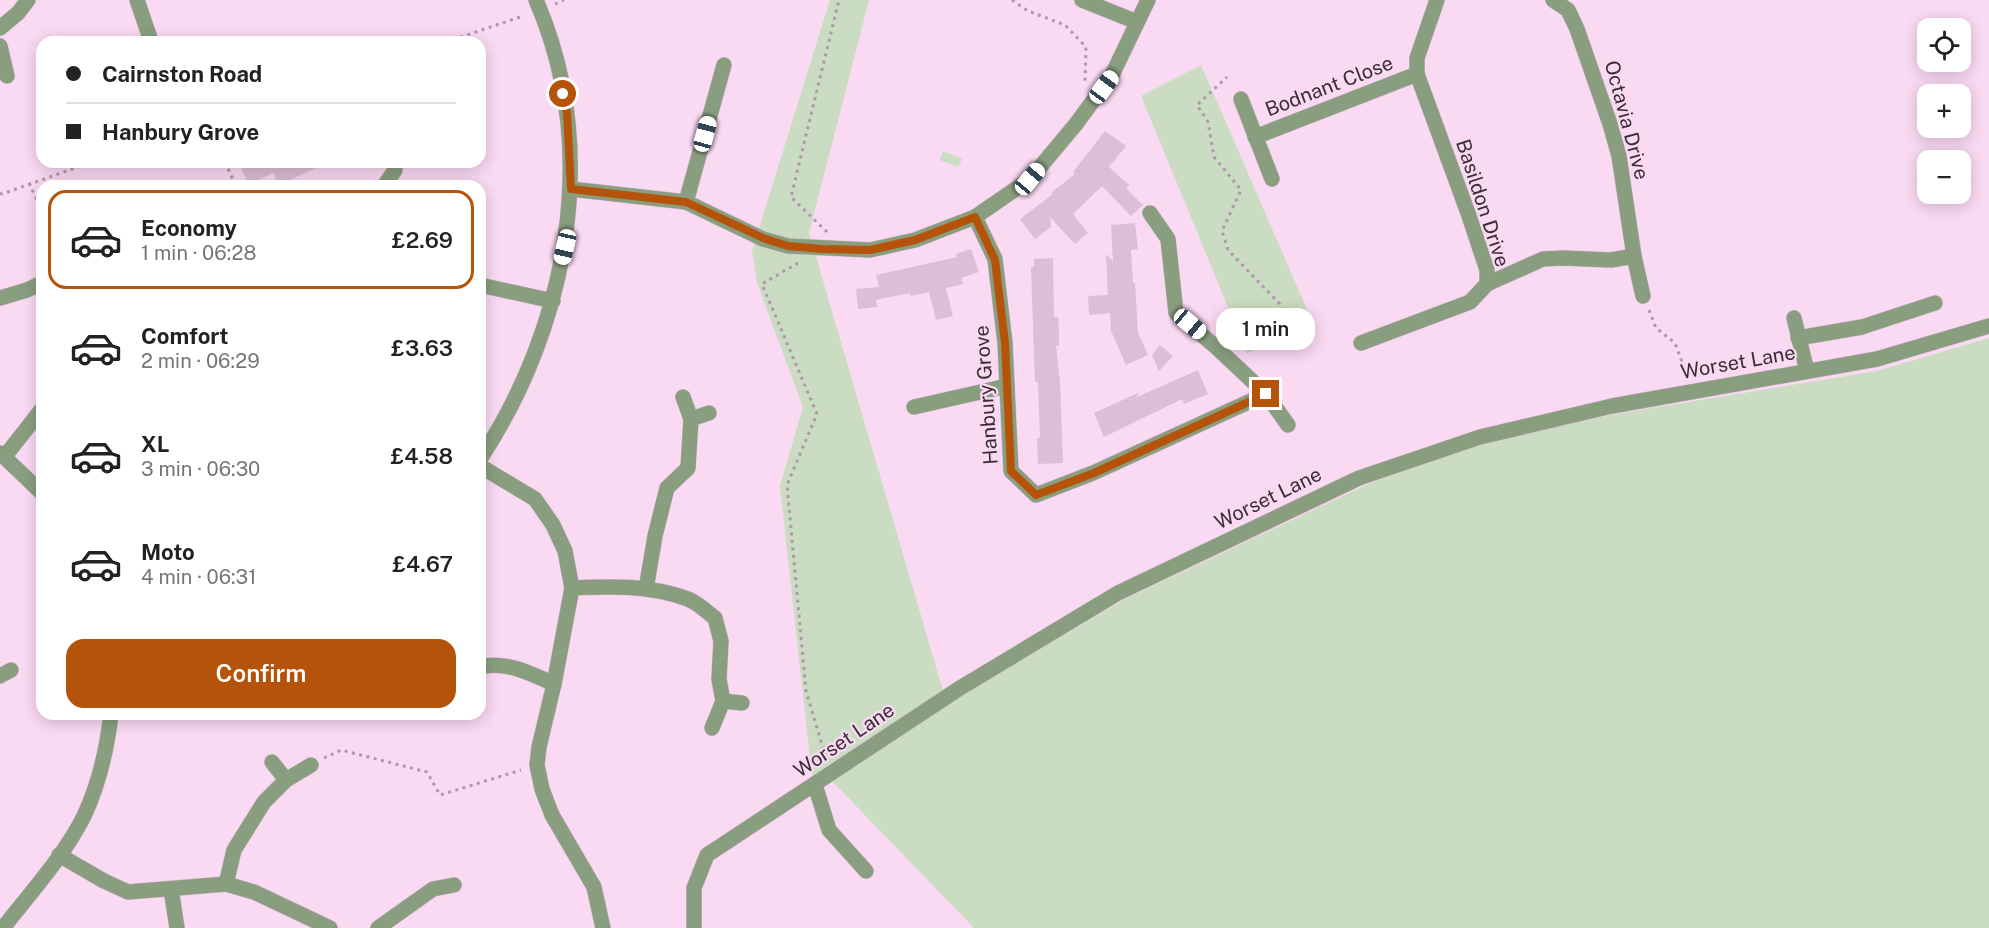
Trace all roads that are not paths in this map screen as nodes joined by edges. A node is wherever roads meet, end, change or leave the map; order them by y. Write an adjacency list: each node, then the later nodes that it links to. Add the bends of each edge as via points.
1 (28, 0): 9 (street)
2 (136, 0): 10 (street)
3 (1082, 0): 8 (street)
4 (1148, 0): 8 (street)
5 (1437, 0): 13 (street, Basildon Drive, via 1417,58)
6 (1553, 0): 24 (street, Octavia Drive, via 1568,10 1600,91 1619,156)
7 (538, 5): 20 (street, via 567,113)
8 (1137, 22): 23 (street, via 1112,75 1076,124 1030,179)
9 (0, 28)
10 (149, 36)
11 (0, 45): 14 (street)
12 (724, 65): 21 (street)
13 (1417, 74): 16 (street, Bodnant Close); 25 (street, Basildon Drive, via 1468,213)
14 (7, 76)
15 (1241, 99): 16 (street)
16 (1255, 137): 19 (street)
17 (394, 170): 18 (street)
18 (388, 180)
19 (1272, 180)
20 (571, 189): 21 (street); 29 (street, via 565,247)
21 (686, 202): 23 (street, via 763,238 788,246 821,249 870,250 915,240)
22 (1150, 213): 38 (street, via 1168,239 1176,313)
23 (975, 217): 37 (street, Hanbury Grove, via 995,260)
24 (1634, 256): 25 (street, via 1611,260 1543,259); 30 (street, Octavia Drive)
25 (1487, 284): 35 (street, Basildon Drive, via 1470,302)
26 (36, 286): 28 (street)
27 (486, 286): 29 (street)
28 (0, 298)
29 (553, 301): 45 (street, via 517,395)
30 (1646, 302)
31 (1935, 303): 34 (street, via 1862,327)
32 (1794, 318): 34 (street)
33 (1989, 326): 36 (street, Worset Lane, via 1877,359)
34 (1798, 338): 36 (street)
35 (1361, 343)
36 (1807, 371): 60 (street, Worset Lane, via 1612,406 1480,437 1359,478 1118,593 960,688)
37 (1007, 386): 38 (street, Hanbury Grove, via 1011,471 1036,495 1094,473); 40 (street)
38 (1266, 394): 44 (street)
39 (682, 397): 43 (street)
40 (914, 407)
41 (709, 413): 43 (street)
42 (36, 417): 46 (street)
43 (691, 419): 50 (street, via 688,468 667,488)
44 (1288, 425)
45 (486, 450)
46 (3, 455): 48 (street)
47 (486, 470): 49 (street, via 535,500 553,525 564,551)
48 (36, 487)
49 (572, 588): 50 (street); 52 (street)
50 (646, 589): 53 (street, via 690,600 715,618 721,641 718,679)
51 (486, 665): 52 (street, via 526,672)
52 (554, 684): 70 (street, via 537,765 552,815 594,887)
53 (723, 701): 54 (street); 56 (street)
54 (742, 704)
55 (110, 720): 61 (street, via 103,765 83,816)
56 (712, 728)
57 (272, 762): 59 (street)
58 (311, 765): 59 (street)
59 (286, 780): 63 (street, via 264,802 234,850)
60 (815, 785): 62 (street, via 829,830); 71 (street, Worset Lane, via 707,855 694,888)
61 (59, 855): 65 (street, via 128,892); 66 (street)
62 (866, 871)
63 (226, 884): 65 (street); 68 (street, via 254,892)
64 (454, 885): 69 (street, via 433,889)
65 (171, 889): 67 (street)
66 (3, 928)
67 (177, 928)
68 (330, 928)
69 (378, 928)
70 (603, 928)
71 (694, 928)

